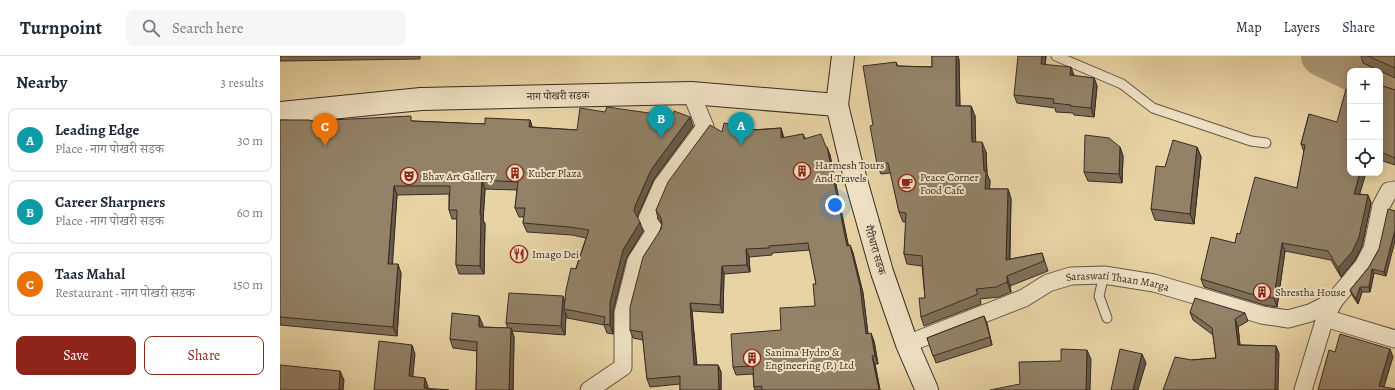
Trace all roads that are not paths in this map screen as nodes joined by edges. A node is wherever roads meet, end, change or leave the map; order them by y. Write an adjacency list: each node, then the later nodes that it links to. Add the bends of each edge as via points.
1 (843, 56): 4 (main road)
2 (1056, 56): 6 (lane, via 1122,84 1153,108 1250,141)
3 (691, 93): 4 (main road, नाग पोखरी सडक); 5 (main road, नाग पोखरी सडक, via 420,99); 14 (street, via 705,127 662,184 648,218 655,231 636,261 623,313 623,367)
4 (837, 105): 13 (main road, गैरीधारा सडक, via 874,245)
5 (280, 113)
6 (1266, 143)
7 (1395, 190): 9 (street, Saraswati Thaan Marga, via 1389,191 1381,206 1372,249 1363,266)
8 (1104, 275): 9 (street, Saraswati Thaan Marga, via 1154,283 1262,315 1288,319 1310,313); 10 (lane, via 1100,296); 13 (street, Saraswati Thaan Marga, via 1070,276 1048,284 1024,298)
9 (1334, 300): 11 (street, Saraswati Thaan Marga)
10 (1107, 318)
11 (1325, 318): 12 (street); 16 (street, Saraswati Thaan Marga)
12 (1395, 339)
13 (907, 344): 15 (main road, गैरीधारा सडक)
14 (589, 390)
15 (927, 390)
16 (1303, 390)

